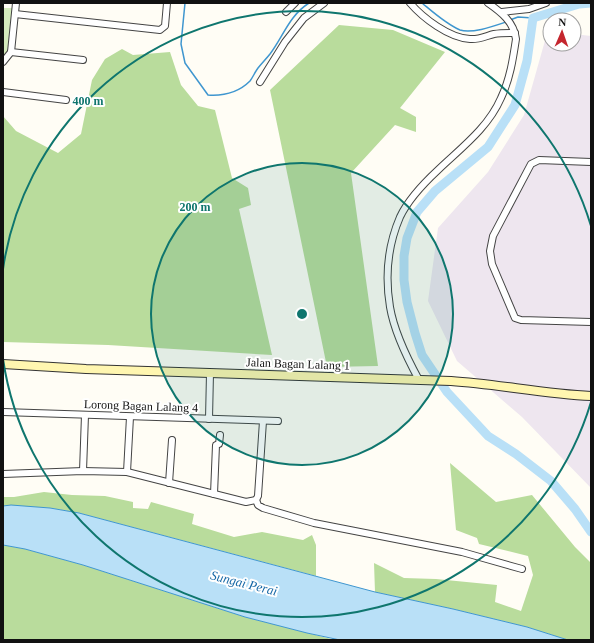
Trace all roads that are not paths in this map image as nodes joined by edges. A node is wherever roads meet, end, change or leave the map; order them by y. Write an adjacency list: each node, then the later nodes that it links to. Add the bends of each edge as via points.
1 (16, 3): 11 (street)
2 (167, 3): 11 (street, via 166,24 160,30)
3 (294, 3): 10 (street)
4 (324, 3): 17 (street, via 304,18 285,42)
5 (410, 3): 13 (street, via 432,22 460,38 484,38)
6 (488, 3): 12 (street)
7 (516, 3): 9 (street)
8 (546, 3): 9 (street)
9 (516, 11): 12 (street)
10 (286, 12)
11 (15, 14): 14 (street)
12 (502, 14): 13 (street)
13 (514, 31): 24 (street, via 516,39 508,78 492,114 473,138 437,170 413,197 400,217 391,248 387,275 390,307 404,348)
14 (11, 52): 15 (street); 16 (street)
15 (83, 60)
16 (3, 62)
17 (260, 82)
18 (3, 92): 19 (street)
19 (66, 100)
20 (591, 162): 21 (street, via 539,160 531,164 493,236 490,252 492,264 515,318)
21 (591, 322)
22 (3, 364): 23 (main road, Jalan Bagan Lalang 1)
23 (210, 373): 24 (main road, Jalan Bagan Lalang 1); 29 (street)
24 (420, 380): 25 (main road, Jalan Bagan Lalang 1)
25 (591, 396)
26 (3, 412): 27 (street, Lorong Bagan Lalang 4)
27 (85, 416): 28 (street, Lorong Bagan Lalang 4); 34 (street)
28 (130, 417): 29 (street, Lorong Bagan Lalang 4); 35 (street)
29 (209, 419): 30 (street, Lorong Bagan Lalang 4)
30 (263, 421): 31 (street, Lorong Bagan Lalang 4); 39 (street)
31 (278, 421)
32 (220, 435): 38 (street, via 219,444 216,445)
33 (172, 440): 37 (street)
34 (82, 471): 35 (street); 36 (street)
35 (127, 472): 37 (street)
36 (3, 474)
37 (169, 483): 38 (street)
38 (214, 494): 39 (street, via 246,502)
39 (256, 500): 40 (street, via 263,508 314,523 444,548)
40 (522, 570)

